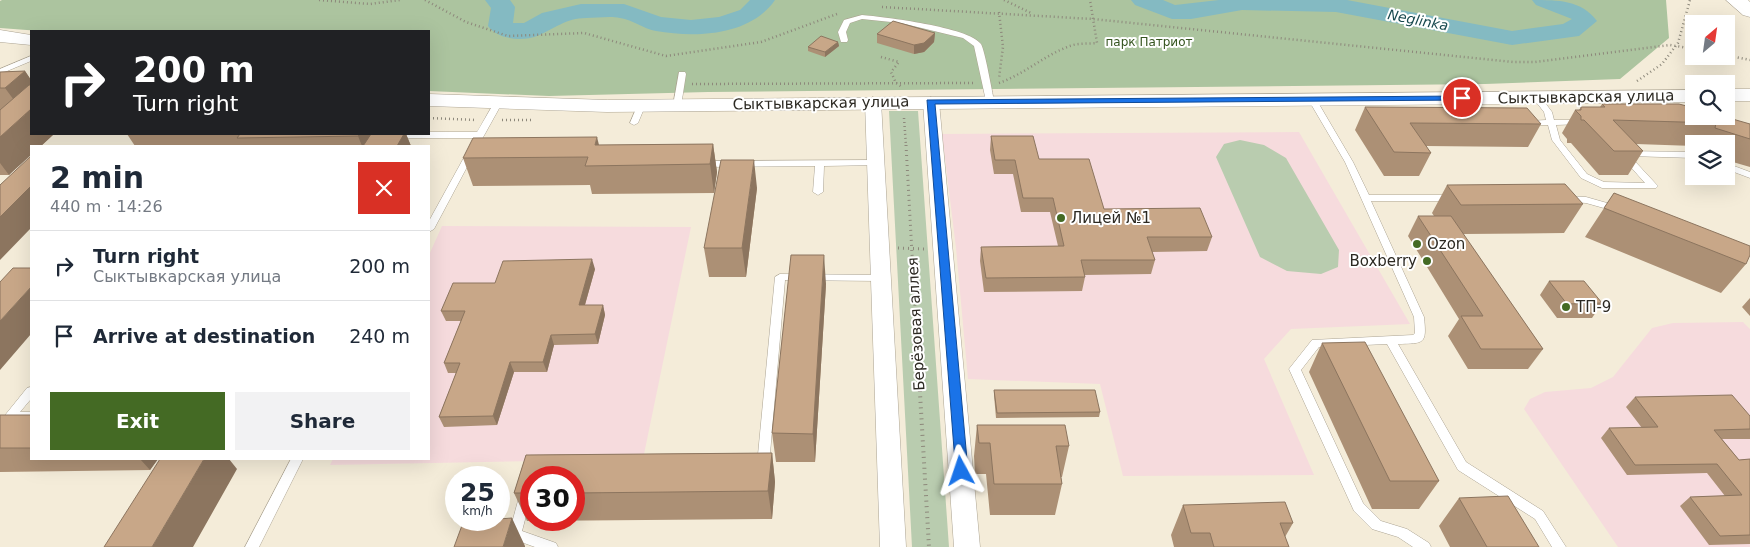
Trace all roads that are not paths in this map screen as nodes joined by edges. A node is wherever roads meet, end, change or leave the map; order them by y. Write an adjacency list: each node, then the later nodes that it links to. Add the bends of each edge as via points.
1 (1736, 0): 2 (main road)
2 (1750, 11)
3 (0, 36): 4 (street)
4 (30, 40)
5 (844, 40): 9 (lane, via 842,32 847,22 862,17 882,18 966,36 978,45)
6 (30, 58): 7 (lane)
7 (2, 69)
8 (682, 74): 19 (lane)
9 (992, 89): 14 (street, Сыктывкарская улица); 17 (street, Сыктывкарская улица)
10 (1685, 89): 13 (street, Сыктывкарская улица)
11 (1735, 91): 12 (street)
12 (1750, 95)
13 (1537, 98): 14 (street, Сыктывкарская улица); 21 (lane)
14 (1312, 99): 36 (lane, via 1349,162)
15 (430, 100): 18 (street, Сыктывкарская улица)
16 (873, 102): 17 (street, Сыктывкарская улица); 19 (street, Сыктывкарская улица); 30 (street)
17 (931, 102): 53 (street, Берёзовая аллея)
18 (497, 105): 19 (street, Сыктывкарская улица); 26 (lane)
19 (677, 106)
20 (639, 111): 23 (lane)
21 (1551, 122): 22 (lane); 24 (lane); 27 (lane, via 1556,140 1584,176 1602,185 1652,186 1622,153)
22 (1591, 122)
23 (634, 123)
24 (1522, 123)
25 (384, 135): 26 (lane)
26 (481, 135): 28 (lane)
27 (1685, 155)
28 (469, 156): 29 (lane); 40 (lane)
29 (479, 156)
30 (875, 163): 32 (lane); 41 (street)
31 (692, 164): 32 (lane)
32 (820, 164): 35 (lane)
33 (1735, 169): 34 (lane)
34 (1750, 175)
35 (818, 192)
36 (1364, 198): 37 (lane); 42 (lane, via 1422,329 1421,335 1415,339)
37 (1459, 198)
38 (1553, 198): 39 (lane, via 1586,200)
39 (1628, 212)
40 (430, 227)
41 (880, 278): 46 (lane, via 780,277 762,472); 50 (street)
42 (1390, 340): 54 (lane, via 1316,342 1295,369 1358,507 1377,525 1402,533); 55 (lane, via 1462,466 1539,515)
43 (30, 392): 44 (lane, via 10,418)
44 (30, 417)
45 (296, 460): 51 (lane)
46 (753, 472)
47 (520, 516): 48 (lane)
48 (515, 534): 49 (lane); 52 (lane)
49 (498, 535)
50 (891, 546)
51 (252, 547)
52 (551, 547)
53 (967, 547)
54 (1424, 547)
55 (1559, 547)

